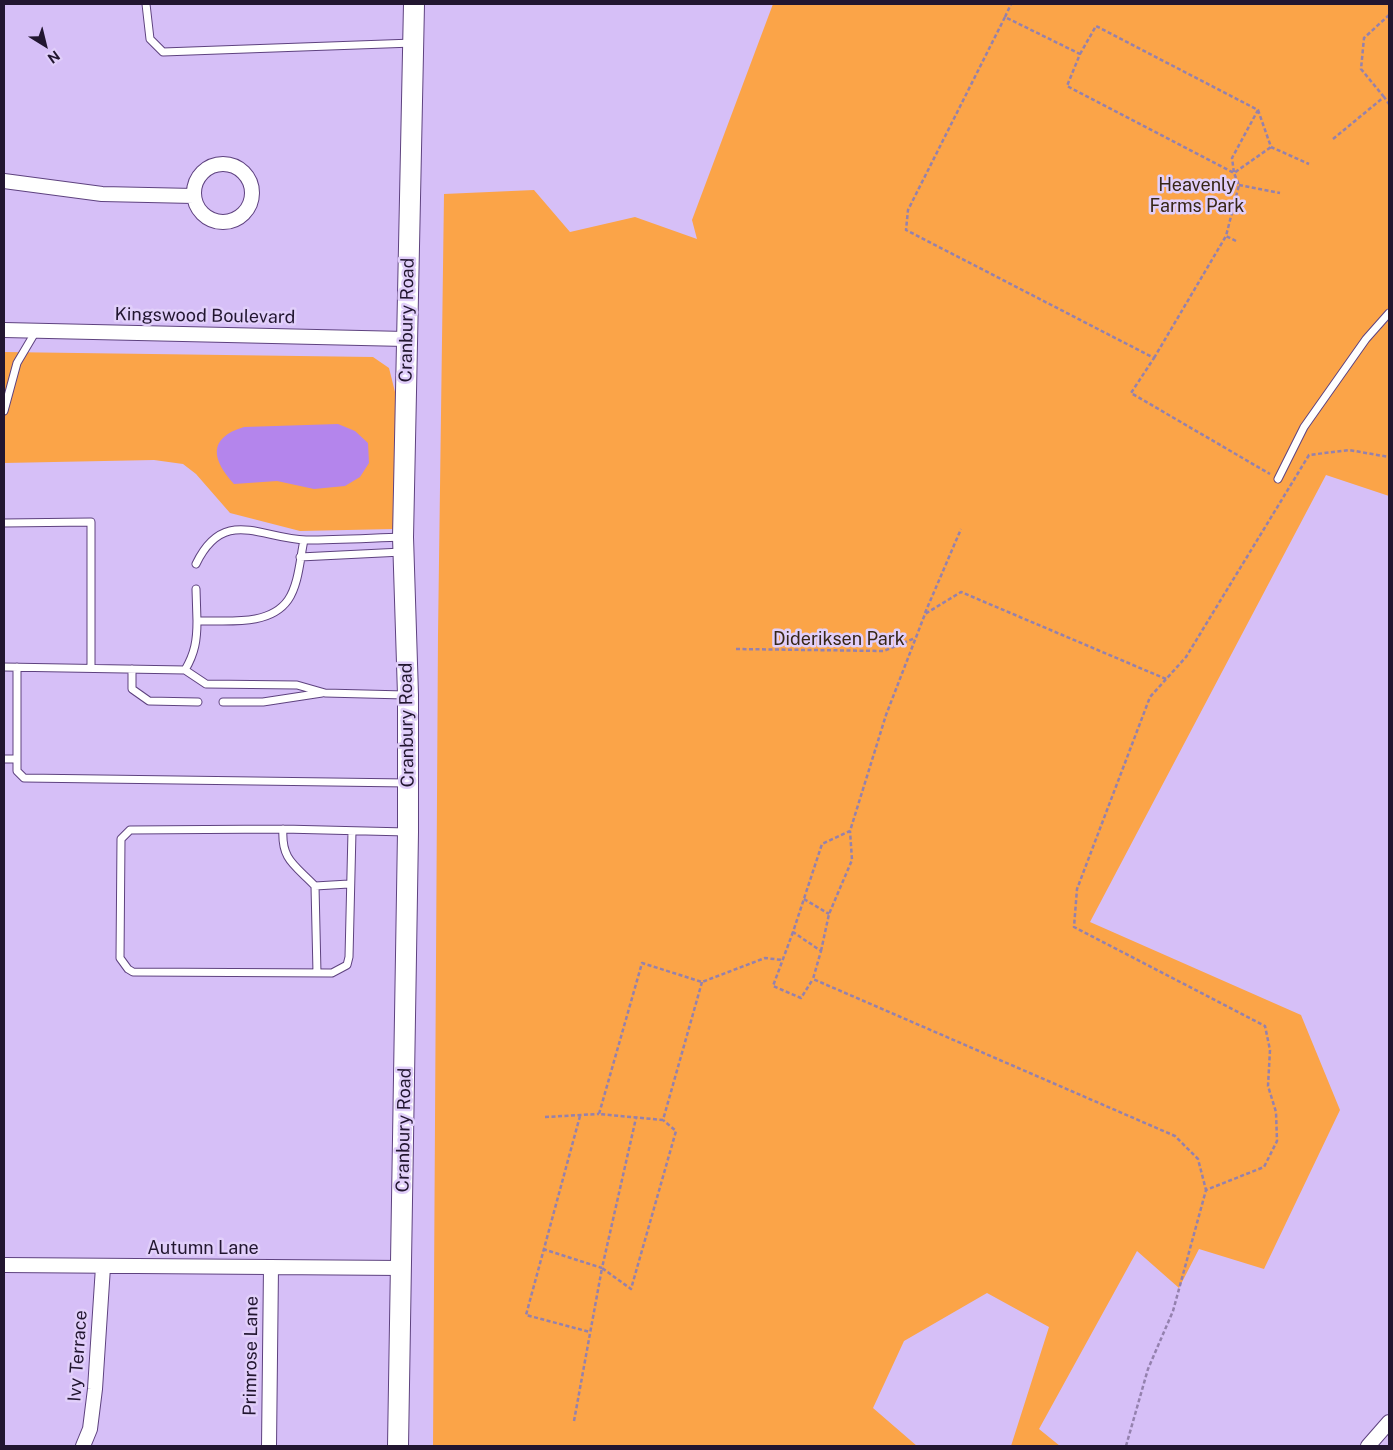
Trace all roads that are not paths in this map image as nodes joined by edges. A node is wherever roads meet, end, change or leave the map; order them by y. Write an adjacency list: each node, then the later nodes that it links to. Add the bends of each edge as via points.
1 (146, 4): 3 (lane, via 150,39 163,52)
2 (414, 4): 3 (main road, Cranbury Road)
3 (413, 42): 9 (main road, Cranbury Road)
4 (4, 181): 5 (street, via 102,194)
5 (194, 196): 5 (street, via 206,216 223,222 247,210 252,193 247,176 232,165 223,164 214,165 200,176)
6 (1389, 314): 11 (lane, via 1366,339 1304,427)
7 (4, 330): 8 (street, Kingswood Boulevard)
8 (37, 331): 9 (street, Kingswood Boulevard); 10 (lane, via 17,363)
9 (406, 339): 14 (main road, Cranbury Road)
10 (4, 411)
11 (1278, 479)
12 (4, 523): 21 (lane, via 91,522)
13 (304, 540): 14 (lane); 15 (lane); 16 (lane, via 247,528 231,531 217,537 204,549)
14 (403, 544): 15 (lane); 25 (main road, Cranbury Road)
15 (300, 557): 18 (lane, via 289,599 275,613 260,619)
16 (196, 564)
17 (196, 589): 18 (lane)
18 (197, 620): 23 (lane, via 197,640)
19 (4, 667): 20 (lane)
20 (17, 667): 21 (lane); 29 (lane)
21 (91, 668): 22 (lane)
22 (132, 669): 23 (lane); 26 (lane, via 132,689 149,701)
23 (185, 670): 24 (lane, via 206,684 297,685)
24 (325, 693): 25 (lane); 27 (lane, via 263,702)
25 (408, 695): 30 (main road, Cranbury Road)
26 (198, 702)
27 (223, 702)
28 (4, 759): 29 (lane)
29 (17, 759): 30 (lane, via 17,771 24,778)
30 (408, 782): 33 (main road, Cranbury Road)
31 (283, 829): 32 (lane); 35 (lane, via 285,855); 36 (lane, via 137,828 124,833 121,839 120,958 133,972)
32 (352, 832): 33 (lane); 34 (lane)
33 (408, 832): 40 (main road, Cranbury Road)
34 (350, 884): 35 (lane); 36 (lane, via 348,965 332,973)
35 (315, 886): 36 (lane)
36 (317, 973)
37 (4, 1265): 38 (street, Autumn Lane)
38 (103, 1267): 39 (street, Autumn Lane); 42 (street, Ivy Terrace, via 94,1397 90,1430)
39 (272, 1267): 40 (street, Autumn Lane); 43 (street, Primrose Lane)
40 (402, 1268): 44 (main road, Cranbury Road)
41 (1389, 1422): 45 (street)
42 (83, 1446)
43 (269, 1446)
44 (398, 1446)
45 (1368, 1446)

